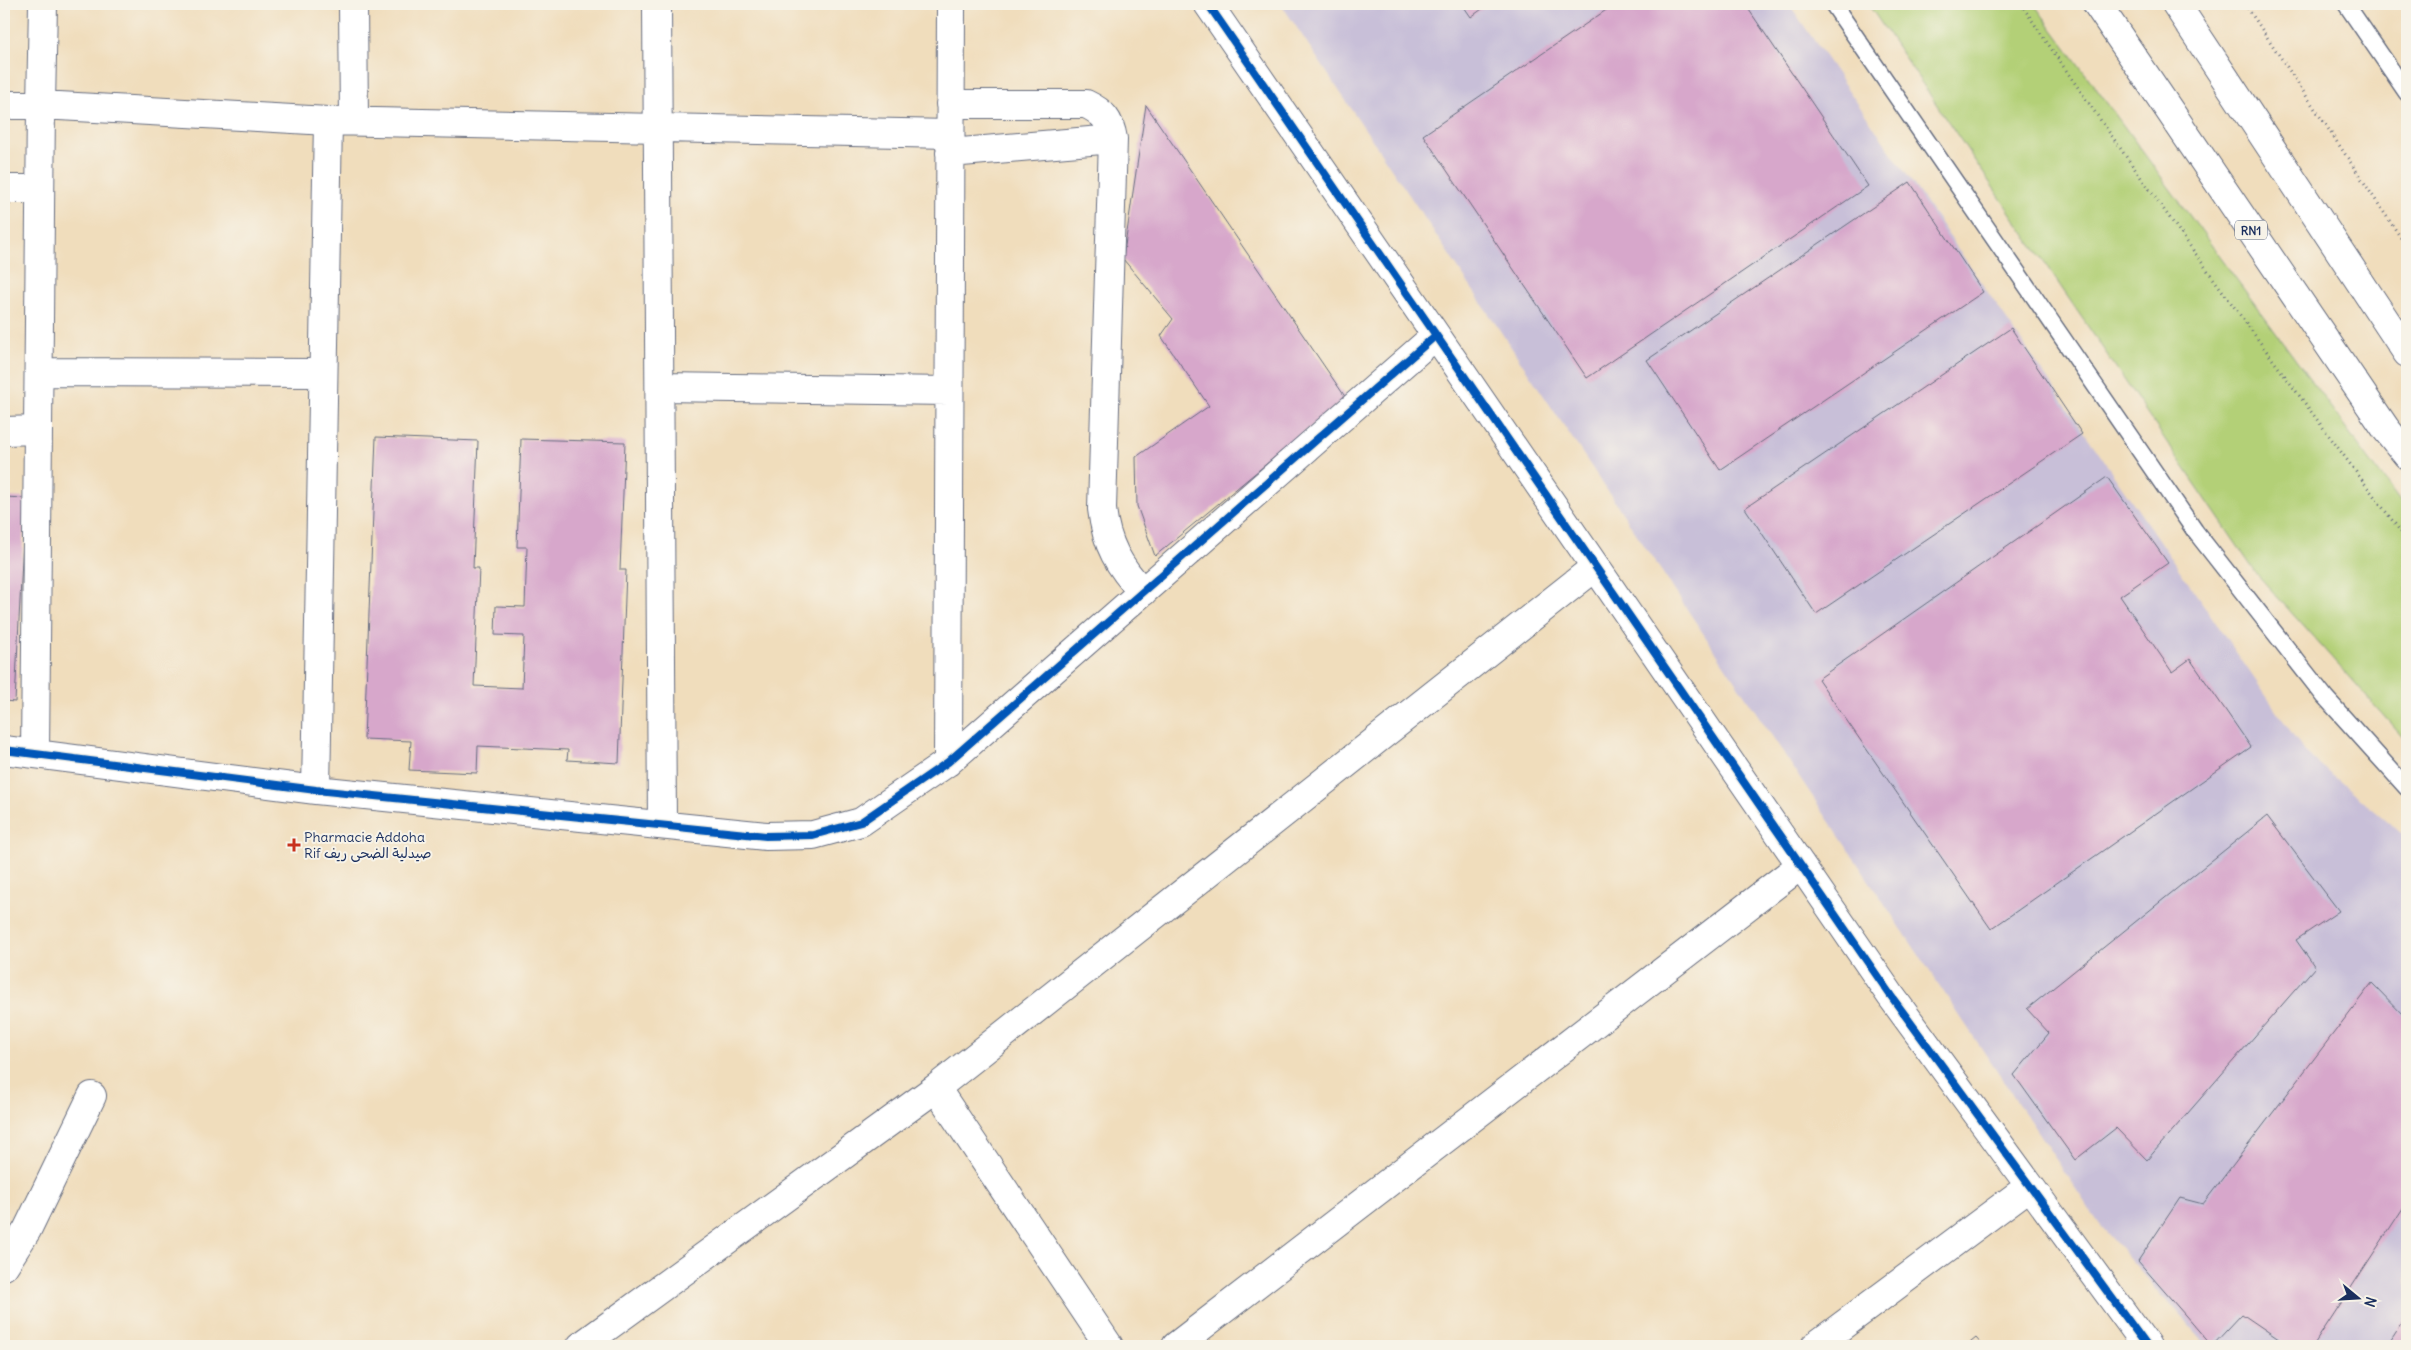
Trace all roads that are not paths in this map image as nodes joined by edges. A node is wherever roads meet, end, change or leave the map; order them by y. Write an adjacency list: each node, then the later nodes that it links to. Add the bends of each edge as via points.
1 (43, 4): 13 (main road)
2 (353, 4): 14 (main road)
3 (657, 4): 15 (main road)
4 (951, 4): 11 (main road)
5 (1208, 4): 20 (main road)
6 (1833, 4): 34 (lane, via 2195,531 2325,697)
7 (2097, 4): 28 (main road, RN1)
8 (2176, 4): 21 (main road)
9 (2346, 4): 10 (lane)
10 (2407, 93)
11 (950, 104): 16 (main road, via 1086,104 1106,117); 17 (main road)
12 (4, 105): 13 (main road)
13 (41, 106): 14 (main road); 19 (main road)
14 (341, 121): 15 (main road); 23 (main road)
15 (658, 128): 17 (main road); 24 (main road)
16 (1112, 139): 17 (main road); 30 (main road, via 1102,509 1108,542 1115,557)
17 (950, 144): 25 (main road)
18 (4, 189): 19 (main road)
19 (40, 189): 22 (main road)
20 (1435, 336): 29 (main road); 30 (main road)
21 (2407, 353)
22 (39, 372): 23 (main road); 26 (main road)
23 (323, 373): 35 (main road)
24 (660, 387): 25 (main road); 36 (main road)
25 (949, 391): 33 (main road)
26 (38, 430): 27 (main road); 32 (main road)
27 (4, 431)
28 (2407, 454)
29 (1594, 568): 37 (main road); 38 (main road)
30 (1143, 592): 33 (main road)
31 (4, 750): 32 (main road)
32 (35, 754): 35 (main road)
33 (948, 762): 36 (main road, via 861,822 813,835 766,836)
34 (2407, 788)
35 (316, 790): 36 (main road)
36 (662, 826)
37 (1801, 865): 40 (main road, via 1891,996); 44 (main road)
38 (936, 1088): 42 (main road); 43 (main road)
39 (92, 1096): 41 (main road, via 27,1230)
40 (2030, 1186): 45 (main road); 46 (main road)
41 (4, 1266)
42 (581, 1346)
43 (1109, 1346)
44 (1176, 1346)
45 (1815, 1346)
46 (2146, 1346)

